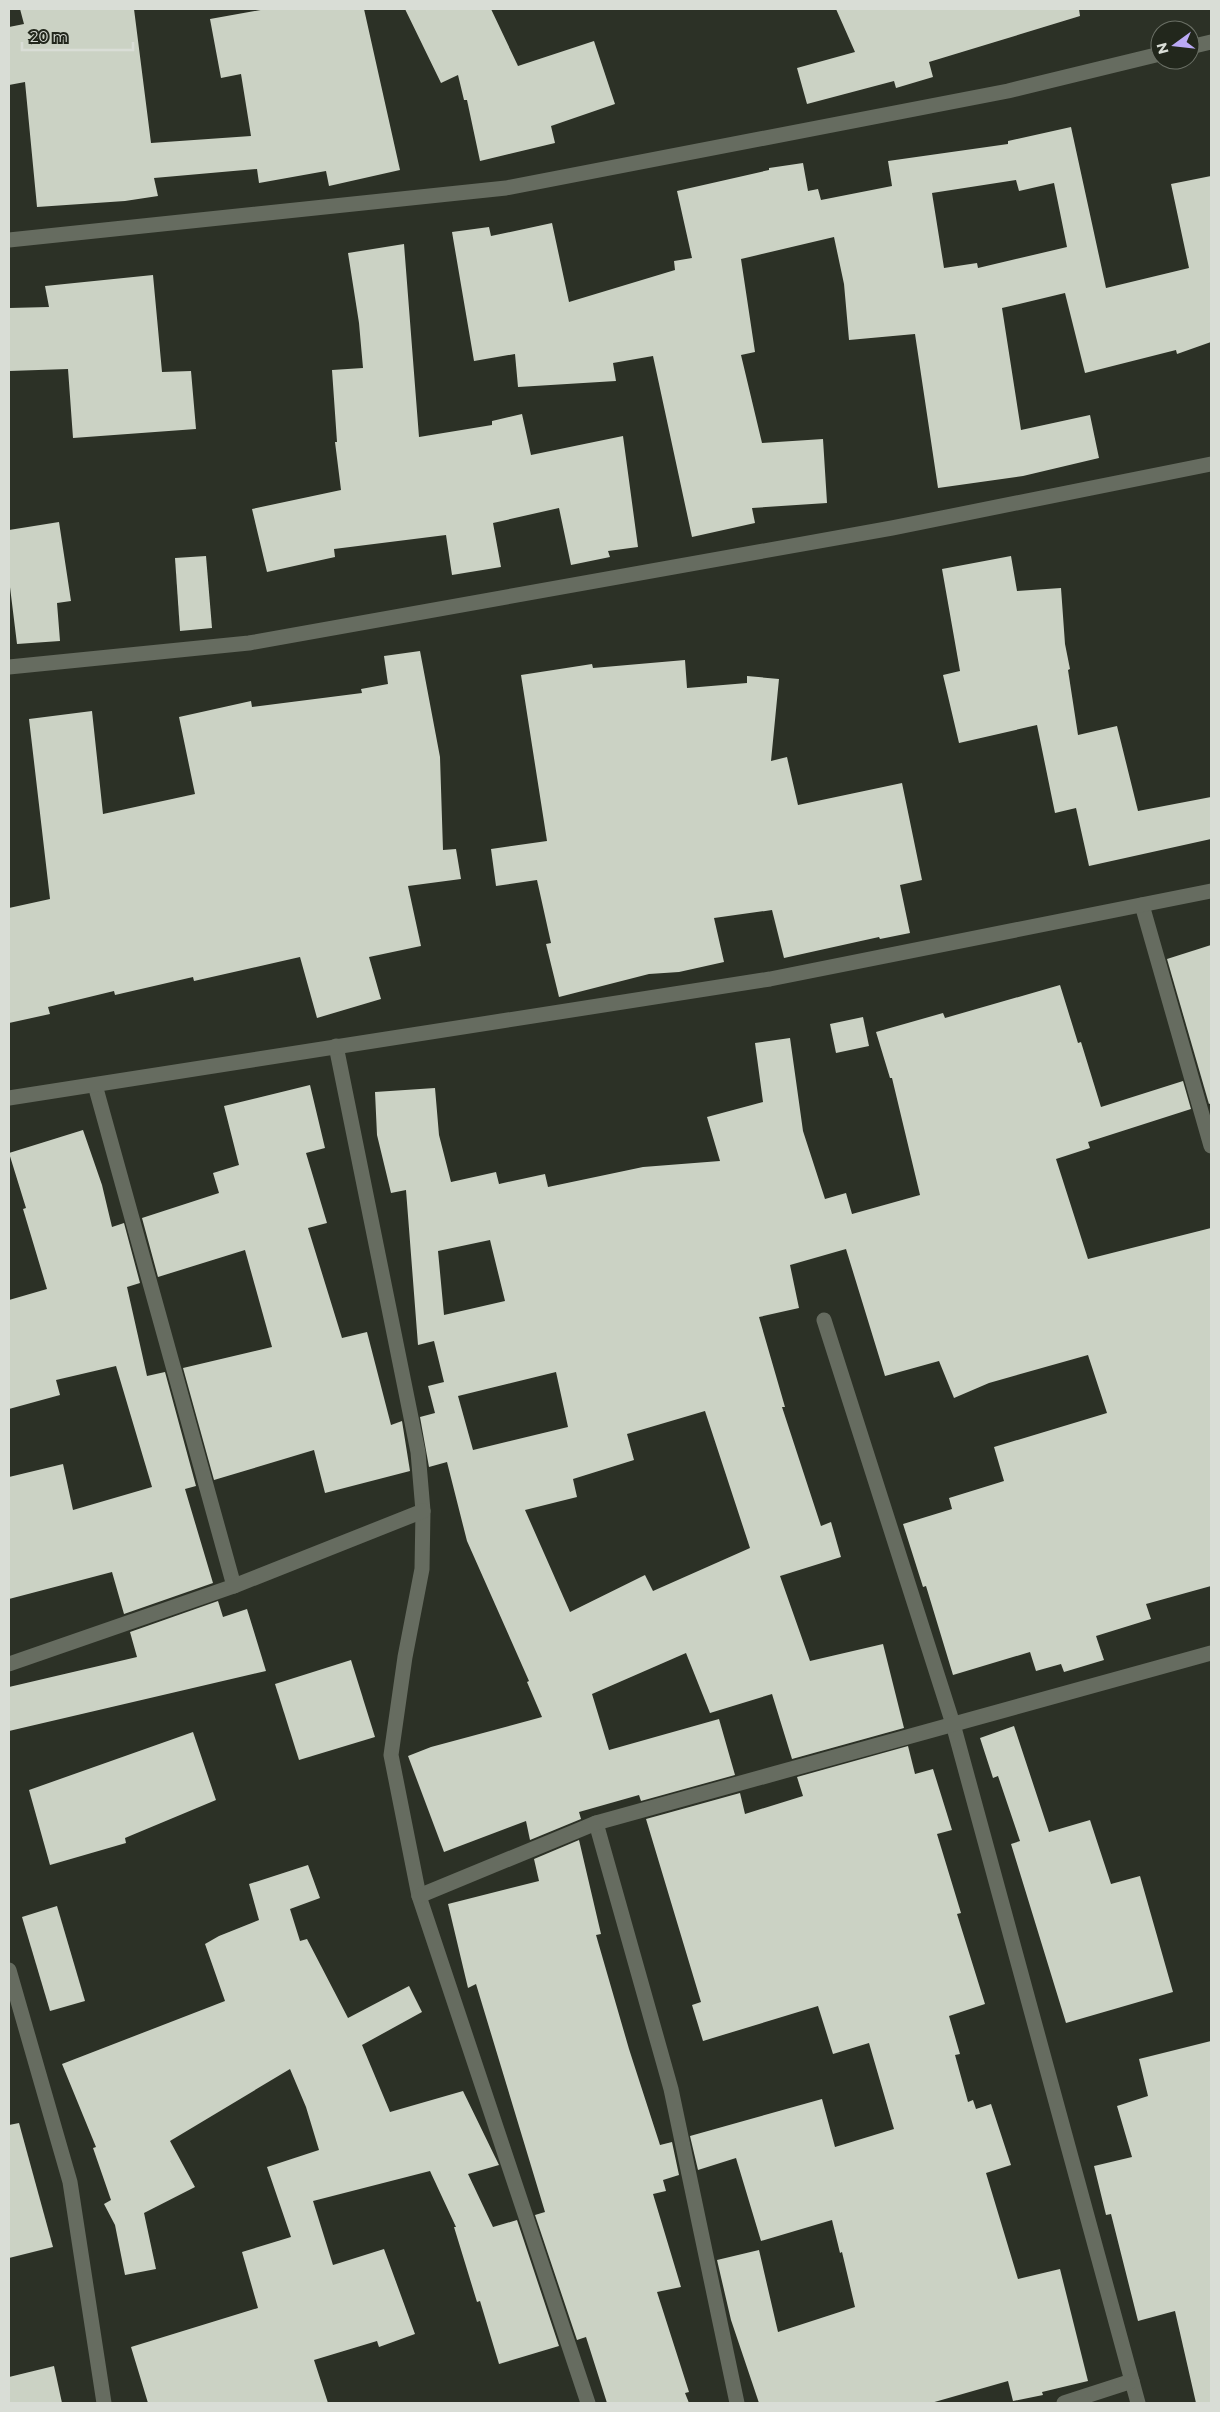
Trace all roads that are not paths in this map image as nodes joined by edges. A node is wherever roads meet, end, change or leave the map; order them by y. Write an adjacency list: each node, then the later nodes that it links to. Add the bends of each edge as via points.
1 (1150, 56): 2 (street, via 1008,91 506,188)
2 (9, 240)
3 (1211, 464): 4 (street, via 892,528 249,642)
4 (9, 668)
5 (1211, 891): 6 (street)
6 (1142, 905): 7 (street, via 770,979); 10 (street)
7 (336, 1046): 8 (street); 12 (street, via 418,1452)
8 (95, 1084): 9 (street); 13 (street)
9 (9, 1098)
10 (1211, 1146)
11 (824, 1320): 16 (street)
12 (423, 1511): 13 (street); 18 (street, via 422,1569 391,1755)
13 (234, 1586): 15 (street)
14 (1211, 1653): 16 (street)
15 (9, 1664)
16 (953, 1724): 17 (street); 20 (street)
17 (596, 1823): 18 (street); 23 (street, via 671,2088)
18 (419, 1896): 22 (street)
19 (9, 1970): 21 (street, via 70,2182)
20 (1132, 2381): 24 (street); 25 (street)
21 (104, 2403)
22 (588, 2403)
23 (737, 2403)
24 (1064, 2403)
25 (1138, 2403)

